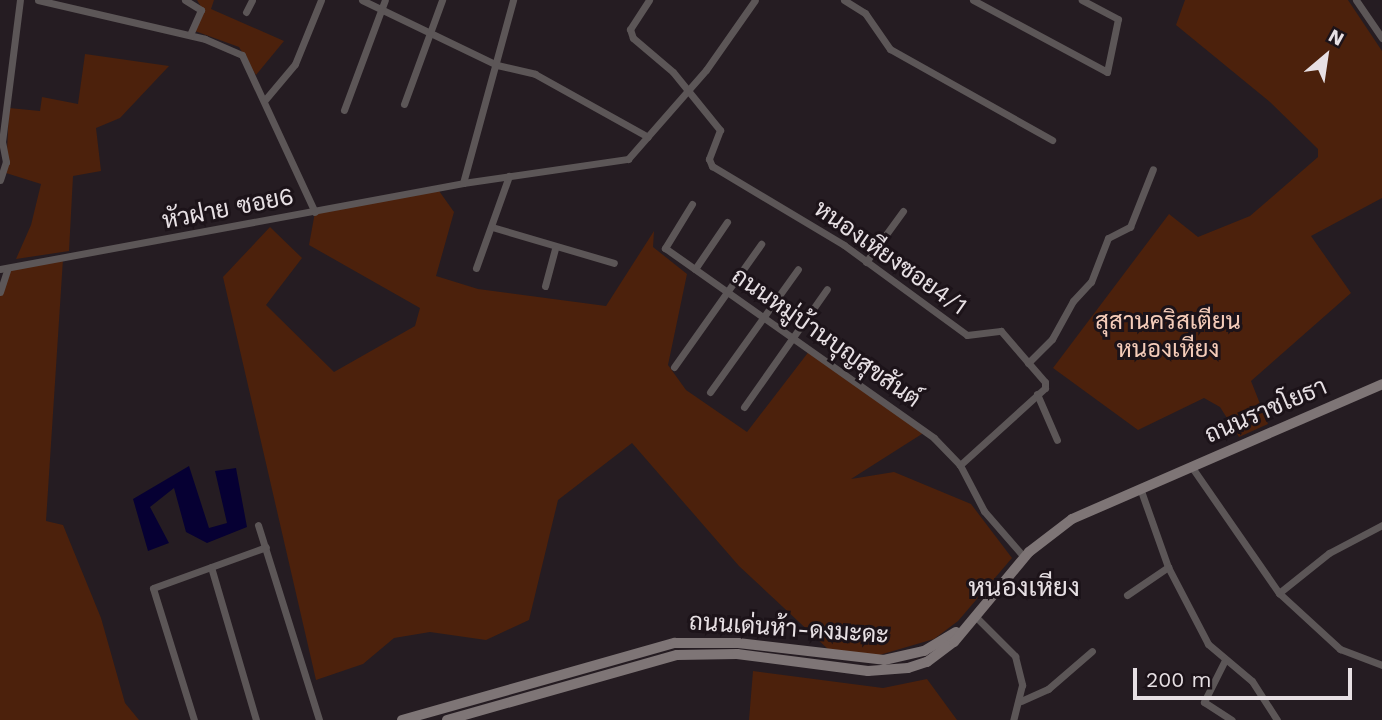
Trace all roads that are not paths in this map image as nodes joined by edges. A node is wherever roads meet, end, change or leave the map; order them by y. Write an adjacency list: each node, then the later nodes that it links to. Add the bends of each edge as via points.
1 (20, 0): 28 (street)
2 (38, 0): 19 (street)
3 (185, 0): 19 (street, via 201,10)
4 (252, 0): 17 (street)
5 (321, 0): 23 (street, via 295,64)
6 (362, 0): 16 (street)
7 (385, 0): 16 (street)
8 (442, 0): 18 (street)
9 (513, 0): 21 (street)
10 (649, 0): 22 (street, via 629,29)
11 (755, 0): 22 (street, หัวฝาย ซอย6)
12 (844, 0): 27 (street, via 865,13 890,49)
13 (1082, 0): 15 (street, via 1118,19 1107,72)
14 (1356, 0): 20 (street)
15 (972, 1)
16 (382, 9): 18 (street); 25 (street)
17 (246, 12)
18 (430, 33): 21 (street); 24 (street)
19 (190, 36): 23 (street, via 242,55)
20 (1382, 38)
21 (497, 65): 26 (street, via 535,74); 32 (street)
22 (689, 91): 26 (street, หัวฝาย ซอย6); 40 (street, หนองเหียงซอย4/1, via 720,130 709,159 712,166)
23 (264, 101): 35 (street)
24 (404, 104)
25 (344, 110)
26 (648, 137): 30 (street, หัวฝาย ซอย6, via 628,159)
27 (1052, 140)
28 (2, 154): 31 (street, via 6,162)
29 (1153, 169): 52 (street, via 1130,226 1108,238 1091,282 1073,301 1052,339)
30 (509, 176): 32 (street, หัวฝาย ซอย6); 37 (street)
31 (0, 180)
32 (463, 183): 35 (street, หัวฝาย ซอย6)
33 (692, 204): 44 (street, ถนนหมู่บ้านบุญสุขสันต์, via 665,248)
34 (903, 211): 40 (street)
35 (314, 212): 42 (street, หัวฝาย ซอย6)
36 (727, 222): 44 (street)
37 (492, 227): 39 (street); 43 (street)
38 (761, 244): 49 (street)
39 (555, 248): 41 (street); 46 (street)
40 (866, 261): 52 (street, หนองเหียงซอย4/1, via 967,335 1000,331)
41 (614, 264)
42 (4, 268): 48 (street)
43 (476, 268)
44 (695, 269): 49 (street, ถนนหมู่บ้านบุญสุขสันต์)
45 (798, 269): 50 (street)
46 (545, 286)
47 (827, 289): 51 (street)
48 (0, 292)
49 (727, 292): 50 (street, ถนนหมู่บ้านบุญสุขสันต์); 53 (street)
50 (763, 317): 51 (street, ถนนหมู่บ้านบุญสุขสันต์); 55 (street)
51 (793, 339): 57 (street); 59 (street, ถนนหมู่บ้านบุญสุขสันต์, via 934,438)
52 (1028, 363): 56 (street, หนองเหียงซอย4/1, via 1045,382)
53 (674, 367)
54 (1382, 384): 60 (main road, ถนนราชโยธา)
55 (710, 392)
56 (1037, 394): 58 (street); 59 (street)
57 (744, 407)
58 (1057, 440)
59 (960, 466): 66 (street, ถนนหมู่บ้านบุญสุขสันต์, via 984,512)
60 (1191, 466): 61 (main road, ถนนราชโยธา); 69 (street)
61 (1166, 476): 62 (main road, ถนนเด่นห้า-ดงมะดะ)
62 (1140, 487): 66 (main road, ถนนเด่นห้า-ดงมะดะ, via 1072,519); 68 (street)
63 (258, 525): 65 (street)
64 (1382, 525): 69 (street, via 1329,553)
65 (266, 547): 67 (street); 79 (street)
66 (1024, 557): 71 (main road, ถนนเด่นห้า-ดงมะดะ)
67 (211, 567): 77 (street, via 153,588); 78 (street)
68 (1168, 567): 70 (street); 73 (street, via 1208,644)
69 (1279, 593): 74 (street, via 1340,649)
70 (1127, 595)
71 (975, 616): 75 (main road, ถนนเด่นห้า-ดงมะดะ, via 927,662 908,668); 76 (street, via 1015,656)
72 (1092, 651): 76 (street, via 1048,689)
73 (1225, 660): 83 (street, via 1203,702); 84 (street, via 1252,681)
74 (1382, 665)
75 (868, 666): 80 (main road, ถนนเด่นห้า-ดงมะดะ, via 738,643 675,643); 81 (main road, ถนนเด่นห้า-ดงมะดะ, via 737,654 677,655)
76 (1021, 701): 82 (street)
77 (194, 720)
78 (256, 720)
79 (319, 720)
80 (402, 720)
81 (447, 720)
82 (1013, 720)
83 (1232, 720)
84 (1277, 720)

